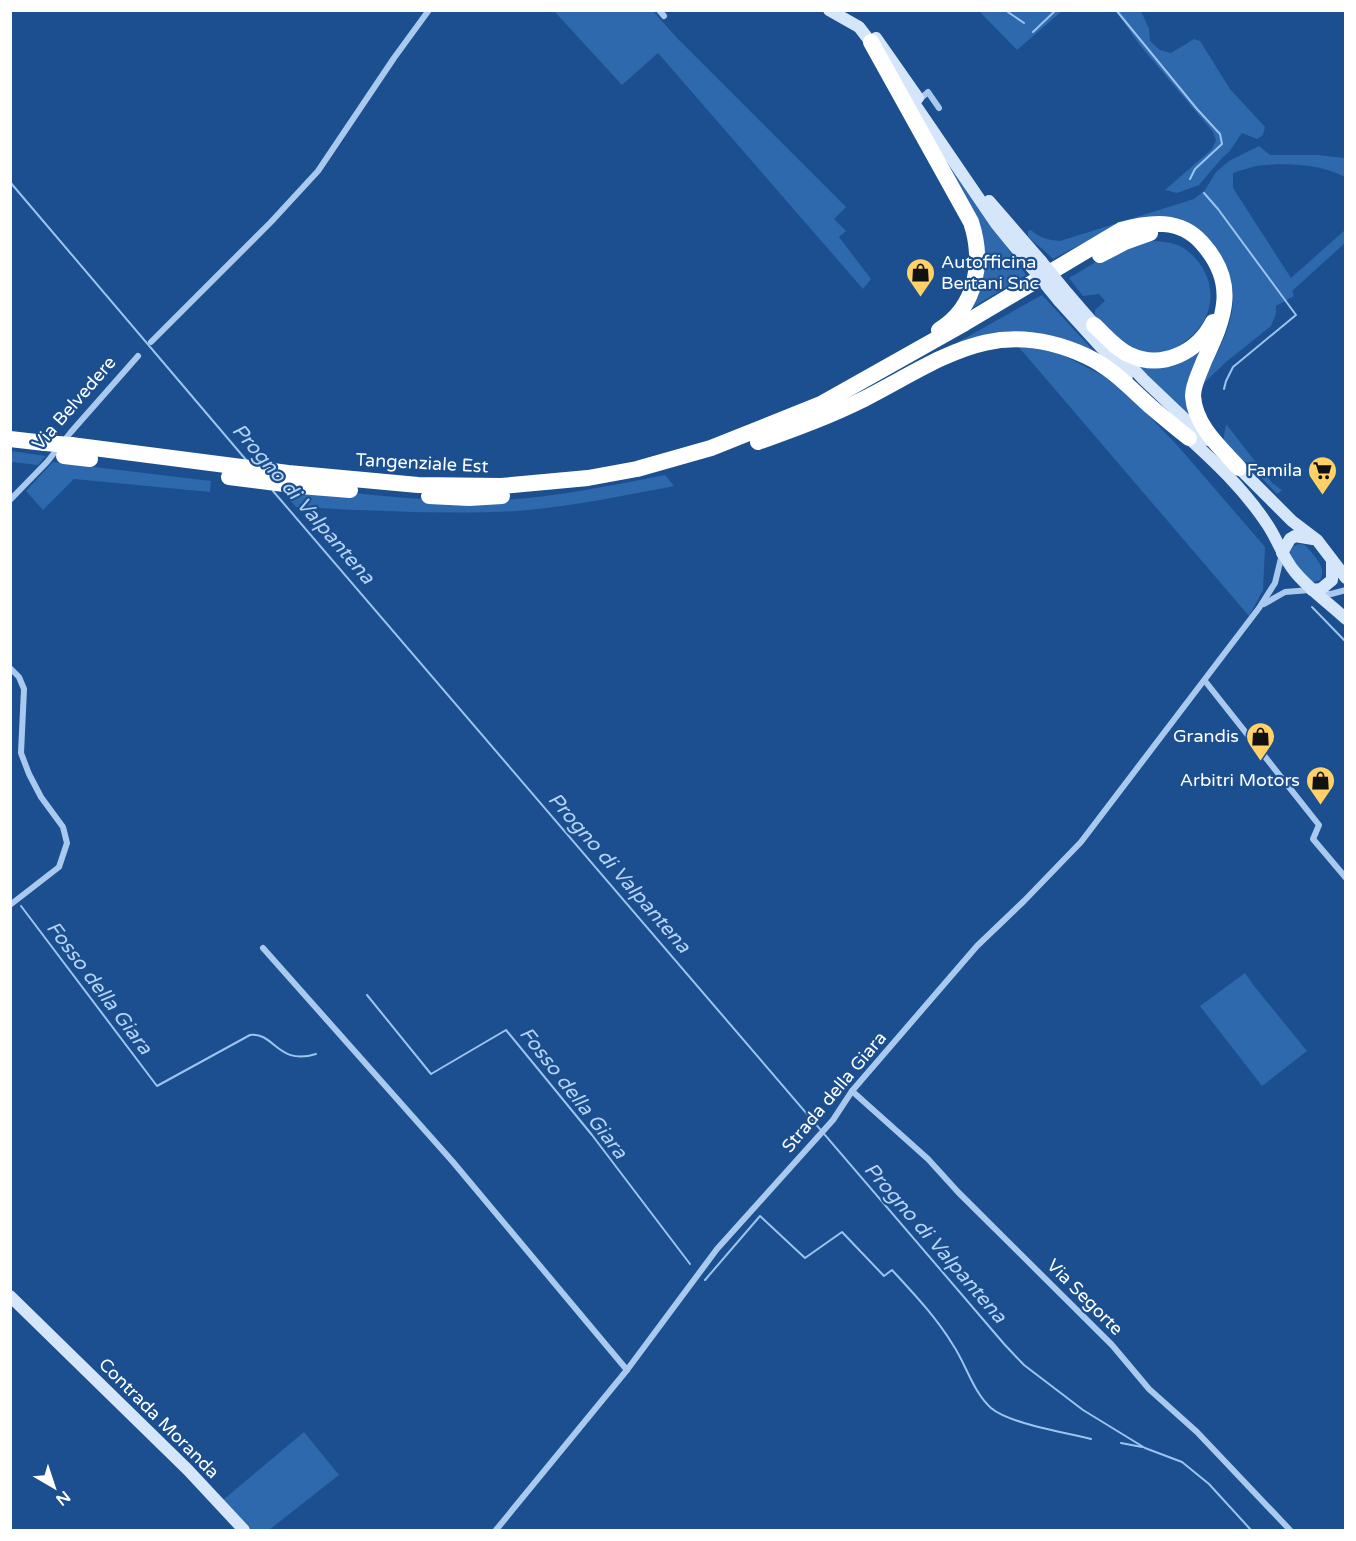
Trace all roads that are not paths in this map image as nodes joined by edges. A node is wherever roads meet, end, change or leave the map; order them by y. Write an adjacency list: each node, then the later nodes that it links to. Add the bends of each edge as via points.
1 (429, 10): 10 (street, via 318,171)
2 (829, 10): 4 (main road, via 859,27)
3 (847, 10): 5 (main road, via 876,38)
4 (871, 42): 7 (main road, via 997,225); 12 (highway, via 971,222 978,241 976,278 970,296 945,327)
5 (919, 100): 6 (street, via 928,92); 7 (main road)
6 (939, 108)
7 (1036, 265): 8 (main road, bridge)
8 (1063, 298): 9 (main road); 14 (main road, via 1104,352)
9 (1094, 325): 13 (highway, via 1130,355 1151,361 1183,354 1203,338 1216,313 1218,287 1212,269 1191,245 1172,235 1145,234); 19 (main road, via 1143,379)
10 (152, 340)
11 (138, 356): 20 (street, Via Belvedere)
12 (821, 404): 18 (highway, Tangenziale Est, via 711,448 588,478 501,486 418,485); 19 (highway, via 1121,230 1162,223 1198,238 1220,269 1226,294 1222,322 1193,392 1200,420)
13 (812, 422): 14 (highway, via 863,400 930,362 969,346 1014,339 1040,341 1087,356 1116,374); 18 (highway, Tangenziale Est, via 720,456 640,479 557,492 469,498 300,486)
14 (1189, 438): 22 (main road, via 1247,497)
15 (10, 439): 16 (highway, Tangenziale Est)
16 (43, 448): 17 (highway, Tangenziale Est); 18 (highway, Tangenziale Est, bridge)
17 (10, 450)
18 (201, 468)
19 (1239, 468): 21 (main road)
20 (10, 500)
21 (1317, 540): 22 (main road, via 1295,536); 23 (main road)
22 (1282, 553): 25 (main road); 27 (street, Strada della Giara, via 1275,584)
23 (1332, 560): 24 (main road); 25 (main road, via 1332,580 1322,589)
24 (1346, 578)
25 (1312, 590): 26 (street, Strada della Giara, via 1331,594); 27 (street, Strada della Giara, via 1279,594); 28 (main road)
26 (1346, 590)
27 (1259, 608): 30 (street, Strada della Giara)
28 (1346, 619)
29 (10, 668): 32 (street, via 24,689 21,753 41,797 63,827 67,843 59,867)
30 (1205, 681): 31 (street, via 1319,825 1313,839); 34 (street, Strada della Giara, via 1081,842 977,946)
31 (1346, 879)
32 (10, 905)
33 (263, 948): 36 (street, via 453,1162)
34 (852, 1091): 36 (street, Strada della Giara, via 833,1120 717,1249); 39 (street, Via Segorte, via 928,1159)
35 (10, 1296): 37 (main road, Contrada Moranda)
36 (627, 1370): 38 (street, Strada della Giara)
37 (244, 1530)
38 (496, 1530)
39 (1290, 1530)

